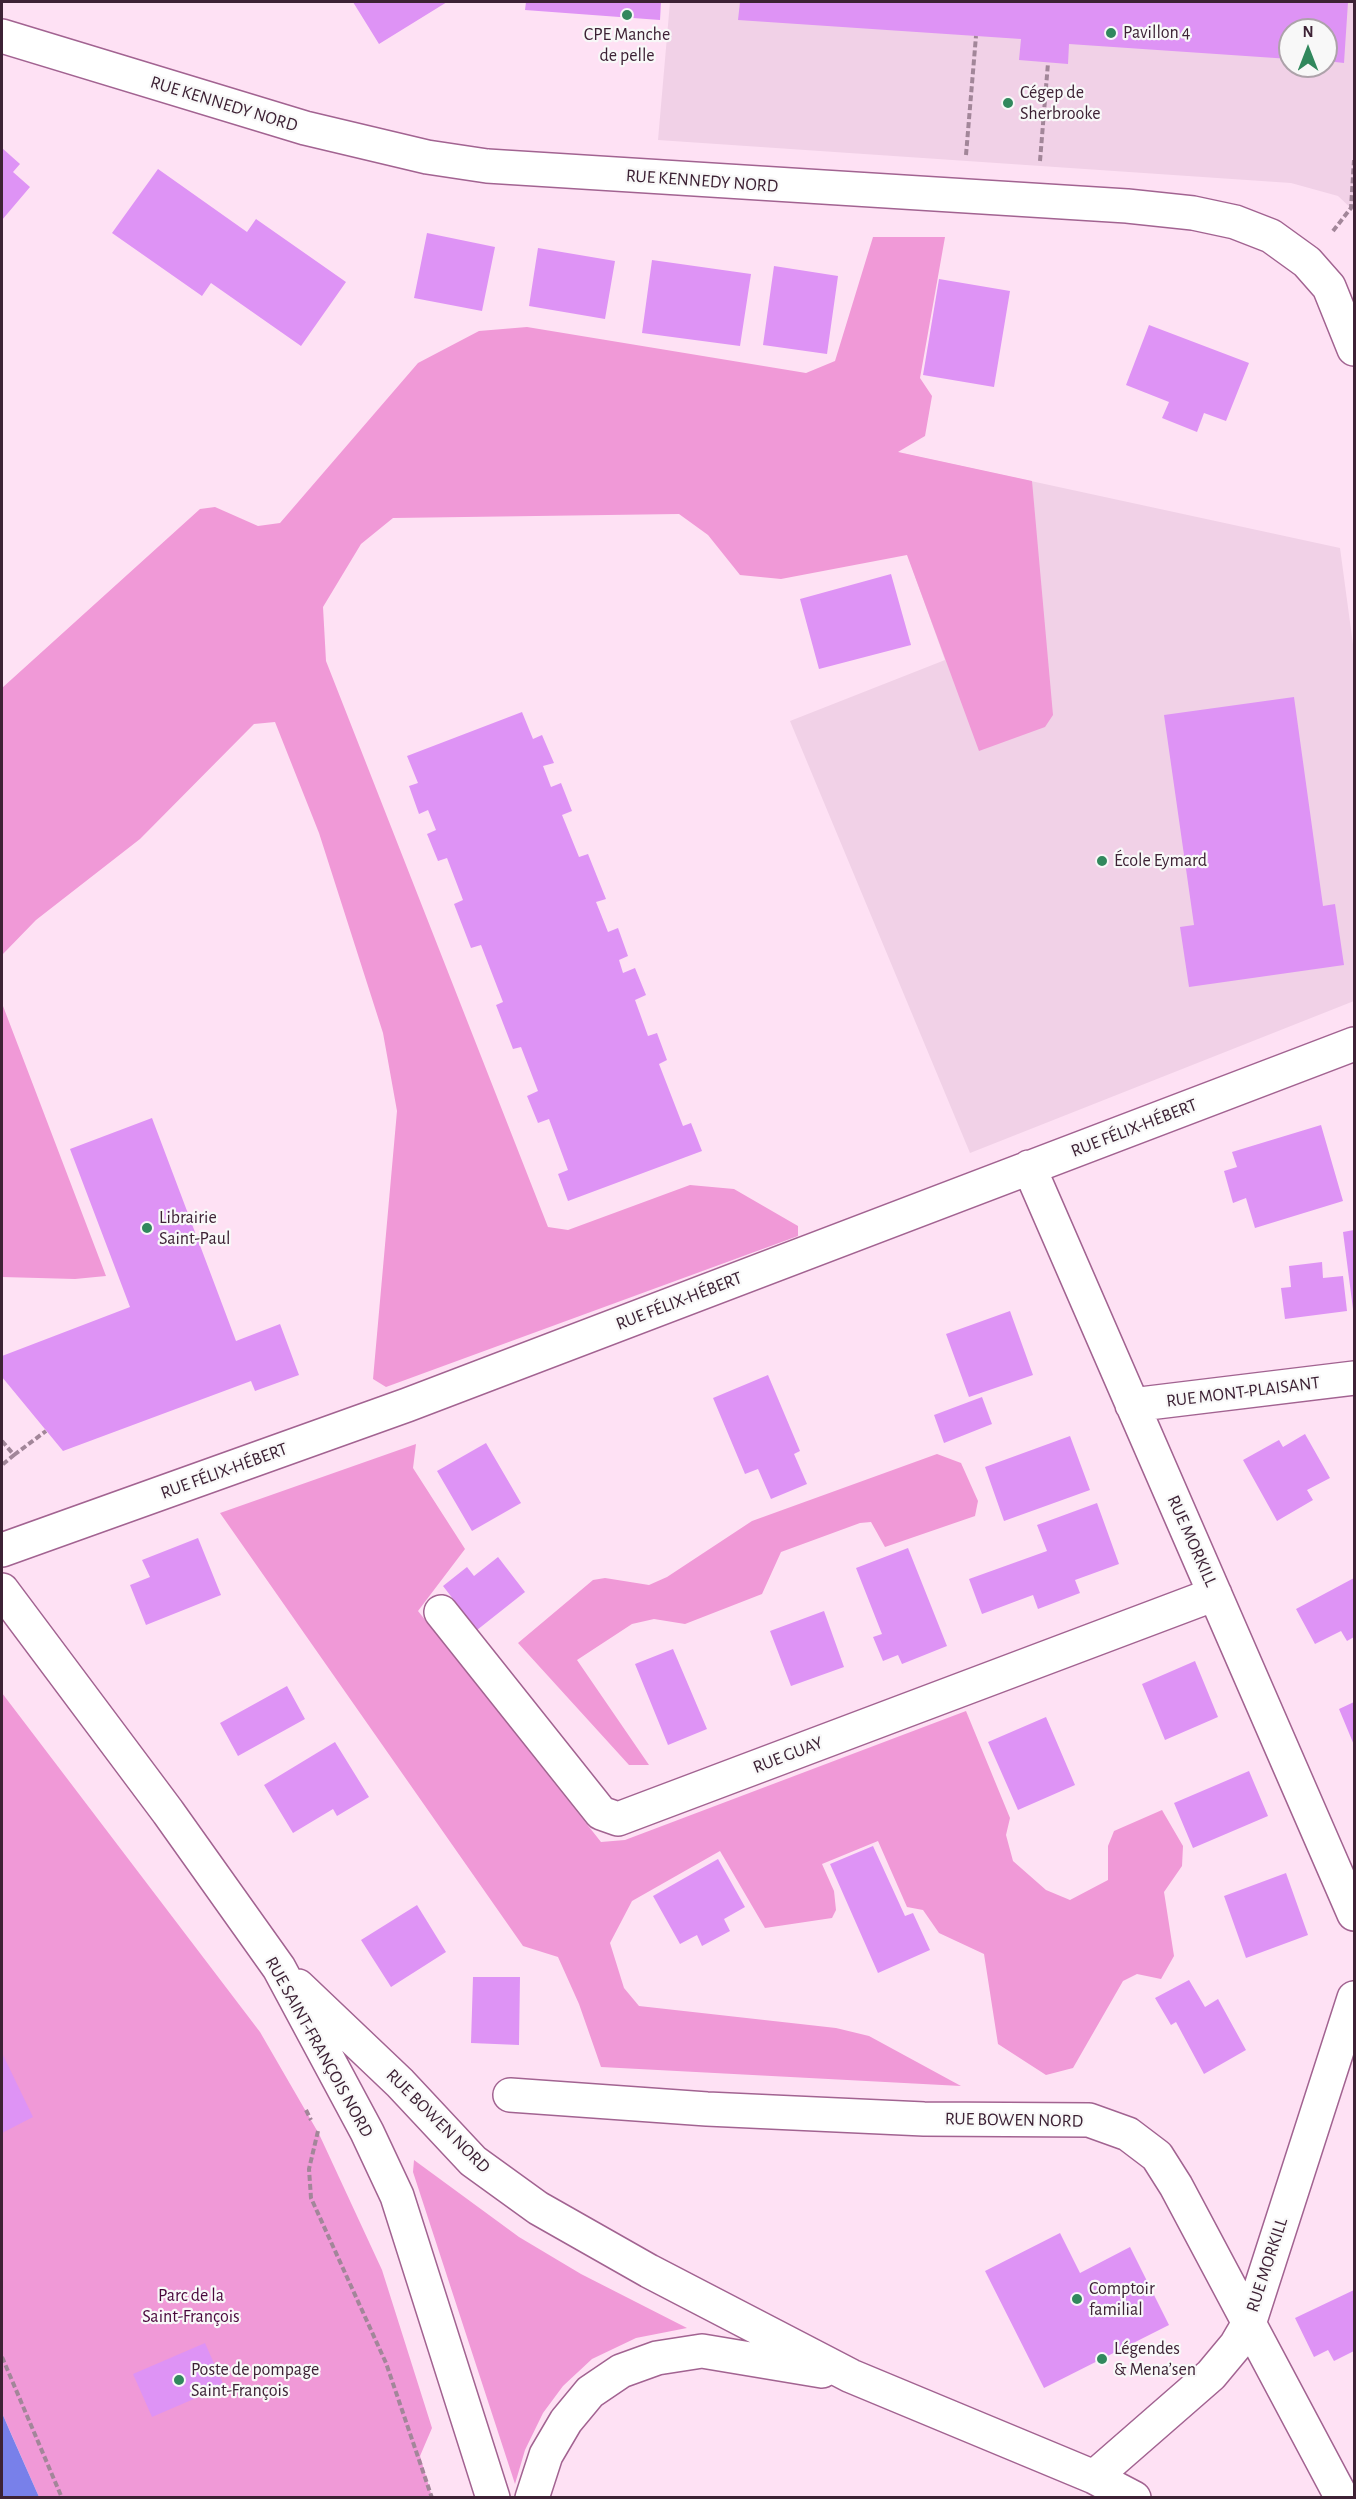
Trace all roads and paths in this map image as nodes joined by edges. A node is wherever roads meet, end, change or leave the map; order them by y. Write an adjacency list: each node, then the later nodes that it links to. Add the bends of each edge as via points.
1 (2, 36): 7 (street, RUE KENNEDY NORD, via 304,128 427,157 544,172 1193,213 1235,222 1271,236)
2 (976, 36): 4 (path)
3 (1048, 63): 5 (path)
4 (968, 129)
5 (1041, 151)
6 (1354, 160): 7 (path, via 1351,208)
7 (1307, 262): 8 (street, RUE KENNEDY NORD, via 1329,287)
8 (1354, 349)
9 (1354, 1044): 10 (street, RUE FÉLIX-HÉBERT)
10 (1029, 1167): 12 (street, RUE MORKILL); 17 (street, RUE FÉLIX-HÉBERT, via 407,1405)
11 (1354, 1378): 12 (street, RUE MONT-PLAISANT)
12 (1132, 1405): 19 (street, RUE MORKILL)
13 (46, 1431): 15 (path)
14 (2, 1441): 15 (path)
15 (14, 1455): 16 (path)
16 (2, 1465)
17 (2, 1550)
18 (2, 1590): 22 (street, RUE SAINT-FRANÇOIS NORD)
19 (1215, 1594): 20 (street, RUE GUAY, via 618,1819 601,1813); 21 (street, RUE MORKILL)
20 (441, 1612)
21 (1354, 1914)
22 (279, 1968): 28 (street, RUE BOWEN NORD, via 400,2083 473,2161 538,2208 649,2271); 32 (street, RUE SAINT-FRANÇOIS NORD, via 397,2196)
23 (1354, 1998): 26 (street, RUE MORKILL)
24 (510, 2095): 26 (street, RUE BOWEN NORD, via 913,2119 1089,2120 1128,2134 1157,2156)
25 (306, 2110): 31 (path, via 319,2134 309,2169 311,2198 386,2363)
26 (1250, 2321): 29 (street, RUE MORKILL, via 1211,2375); 35 (street, RUE BOWEN NORD)
27 (2, 2357): 30 (path)
28 (851, 2376): 29 (street, RUE BOWEN NORD); 33 (street, via 702,2351 657,2358 630,2368 590,2392 566,2421 546,2455)
29 (1094, 2477): 34 (street, RUE BOWEN NORD)
30 (62, 2498)
31 (432, 2498)
32 (493, 2498)
33 (532, 2498)
34 (1134, 2498)
35 (1342, 2498)

